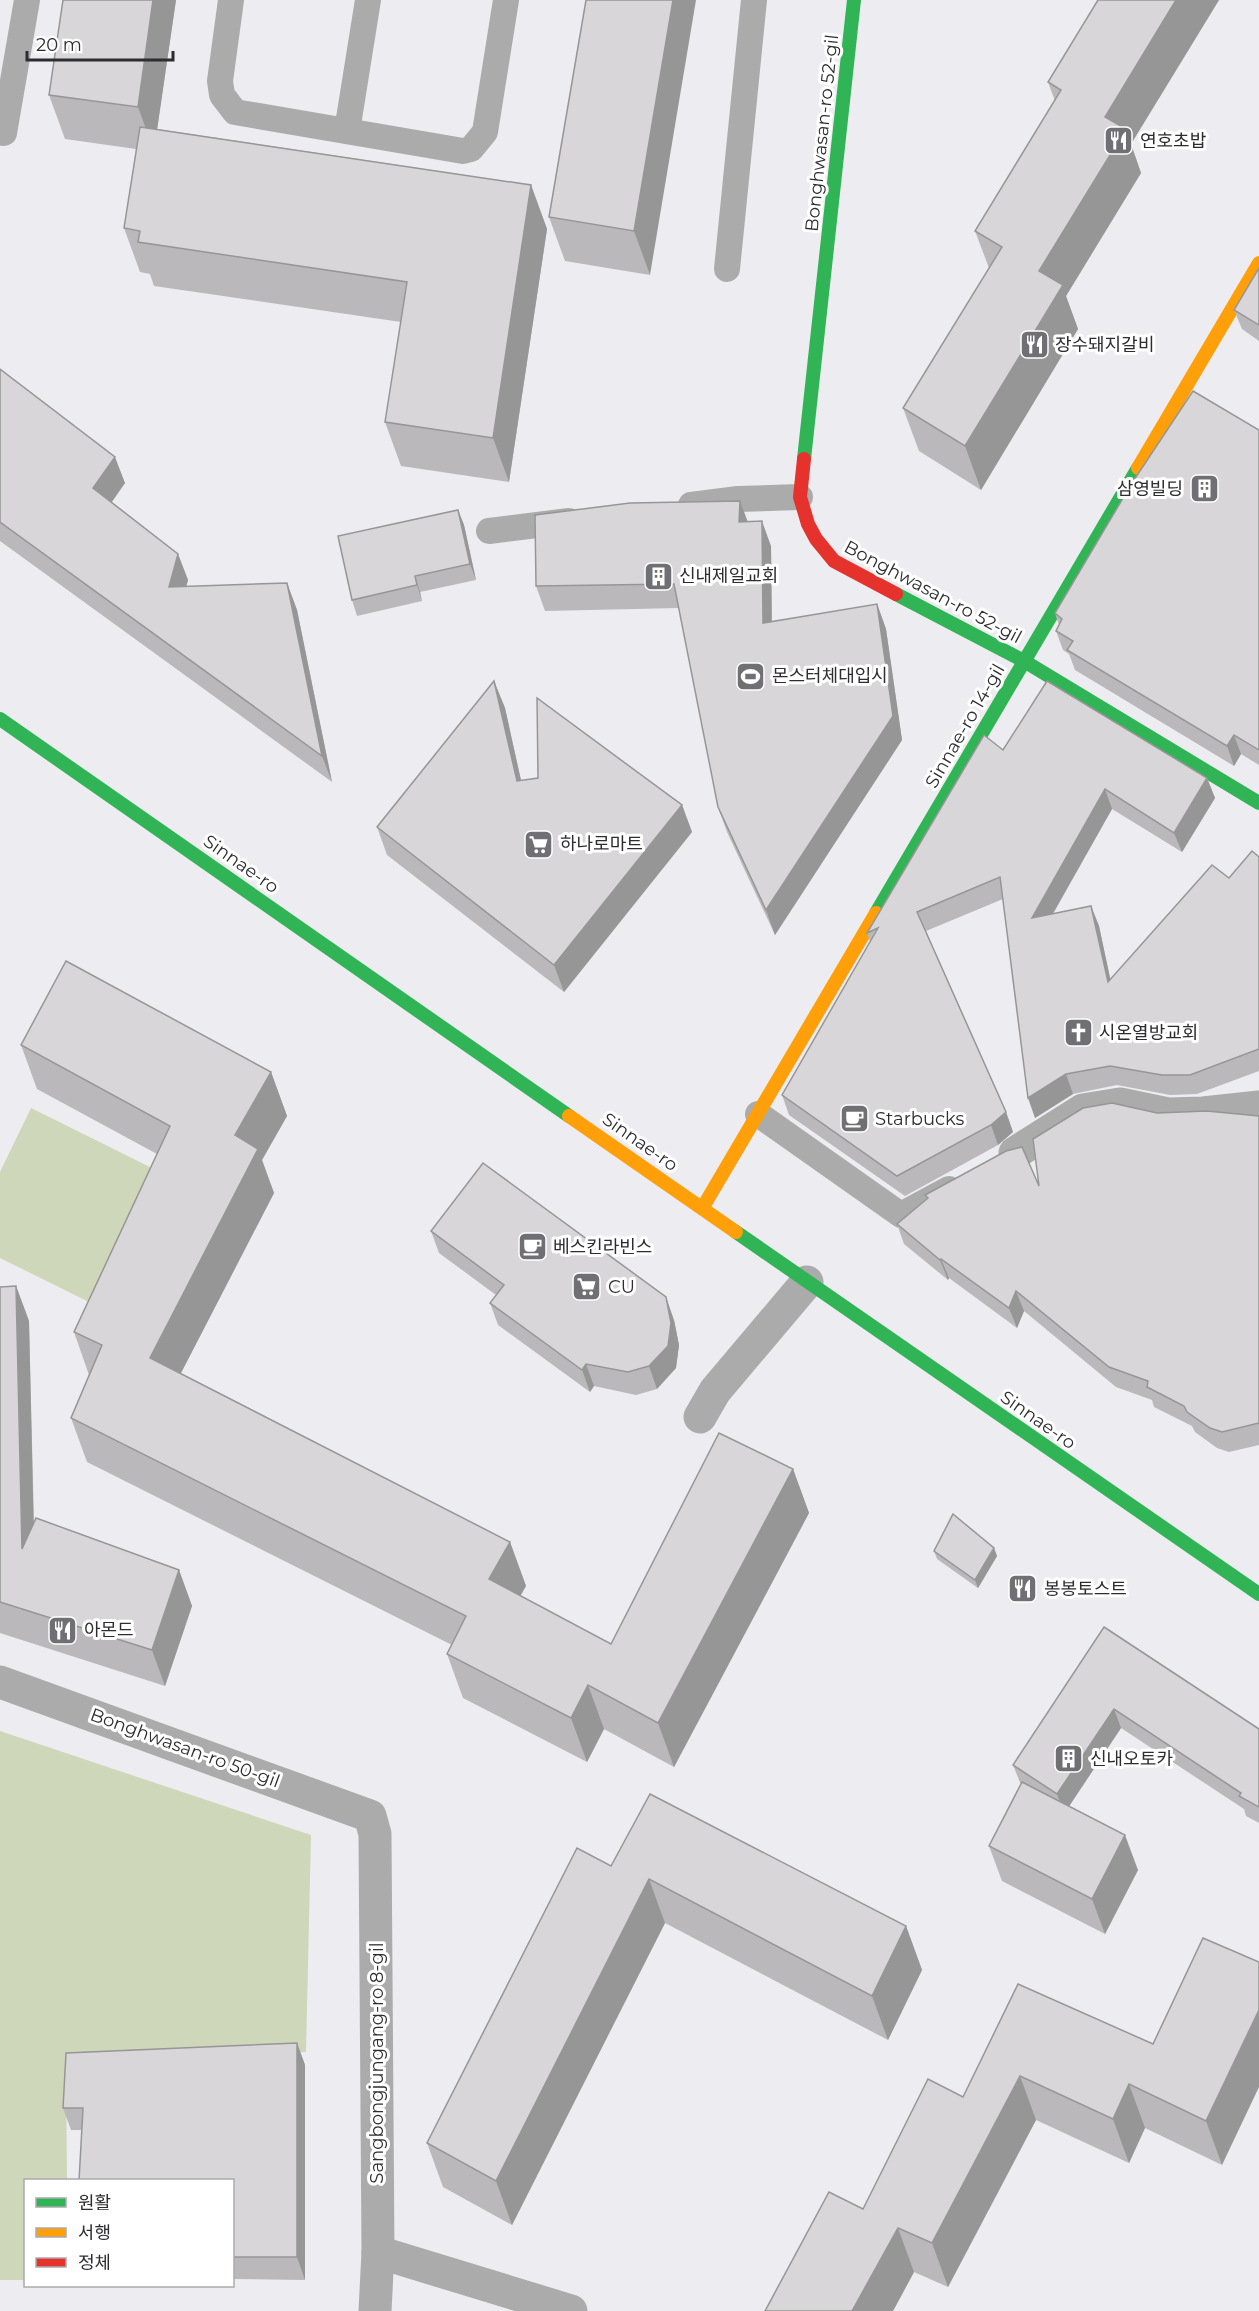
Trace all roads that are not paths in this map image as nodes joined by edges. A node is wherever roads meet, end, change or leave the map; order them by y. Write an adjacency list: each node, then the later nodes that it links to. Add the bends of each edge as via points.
1 (27, 0): 8 (lane)
2 (231, 0): 7 (lane, via 220,81 228,104 235,111)
3 (368, 0): 7 (lane)
4 (506, 0): 7 (lane, via 485,132 471,149 463,151)
5 (754, 0): 10 (lane)
6 (854, 0): 11 (street, Bonghwasan-ro 52-gil)
7 (347, 131)
8 (4, 133)
9 (1259, 263): 15 (street, Sinnae-ro 14-gil)
10 (727, 269)
11 (801, 497): 12 (lane, via 738,499); 15 (street, Bonghwasan-ro 52-gil, via 806,523 818,545 834,561)
12 (667, 508)
13 (596, 517): 14 (lane)
14 (489, 531)
15 (1024, 661): 17 (street, Bonghwasan-ro 52-gil); 19 (street, Sinnae-ro 14-gil)
16 (0, 719): 21 (street, Sinnae-ro)
17 (1259, 803)
18 (1259, 1107): 20 (street, via 1168,1114 1120,1104 1083,1110)
19 (758, 1114): 20 (lane, via 901,1215); 21 (street, Sinnae-ro 14-gil)
20 (994, 1164)
21 (703, 1208): 22 (street, Sinnae-ro)
22 (807, 1282): 23 (street, via 715,1391); 24 (street, Sinnae-ro)
23 (700, 1417)
24 (1259, 1594)
25 (0, 1682): 26 (street, Bonghwasan-ro 50-gil)
26 (370, 1816): 27 (street, Sangbongjungang-ro 8-gil, via 375,1834)
27 (378, 2252): 28 (street, Sangbongjungang-ro 8-gil); 29 (street)
28 (375, 2311)
29 (571, 2311)

